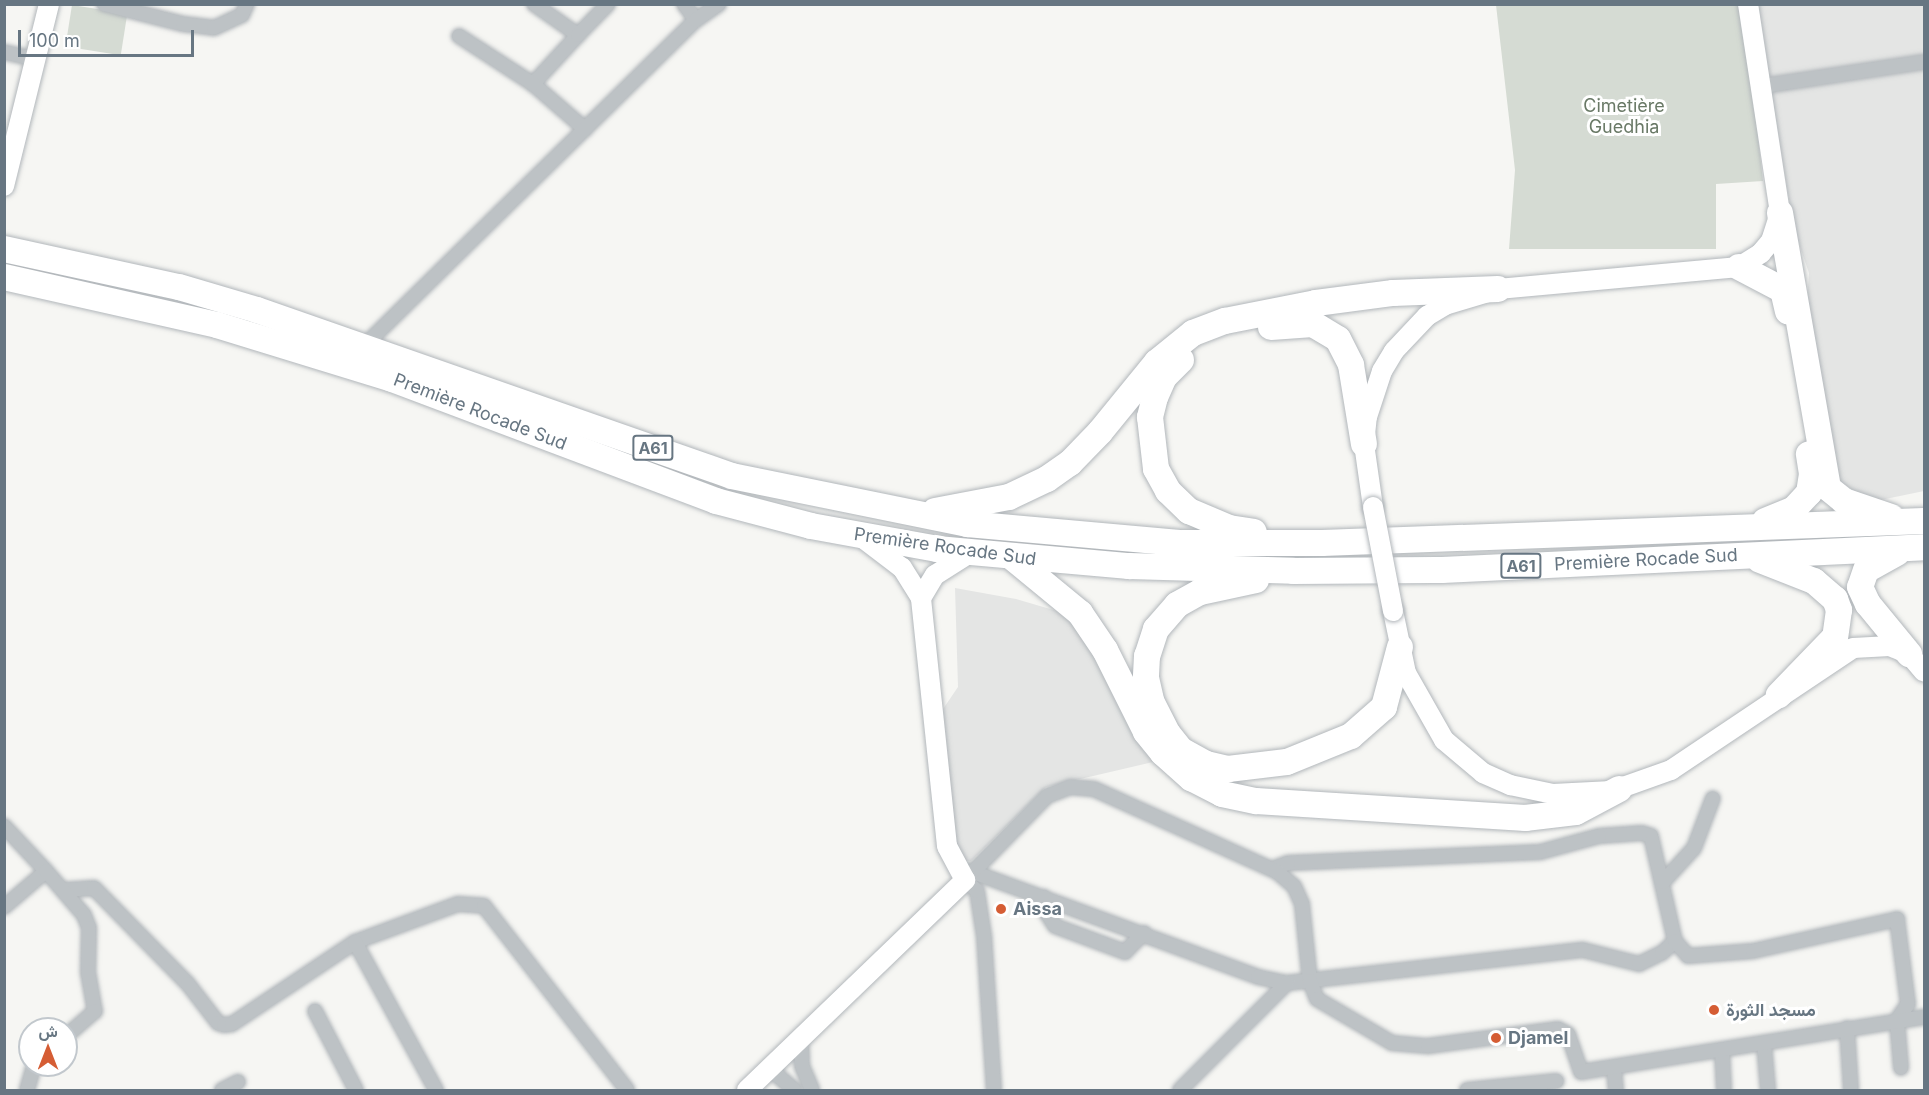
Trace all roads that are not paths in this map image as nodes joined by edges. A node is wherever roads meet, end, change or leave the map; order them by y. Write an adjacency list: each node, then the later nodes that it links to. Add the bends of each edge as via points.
1 (49, 4): 13 (main road)
2 (104, 4): 3 (street, via 214,28 242,15)
3 (248, 4)
4 (534, 4): 10 (street)
5 (608, 4): 10 (street)
6 (684, 4): 9 (street)
7 (719, 4): 9 (street)
8 (1748, 4): 16 (main road)
9 (696, 20): 18 (street)
10 (578, 35): 15 (street)
11 (459, 36): 15 (street)
12 (4, 52): 13 (street)
13 (35, 59): 17 (main road)
14 (1924, 62): 16 (street)
15 (533, 84): 18 (street)
16 (1763, 86): 20 (main road)
17 (12, 120): 19 (main road)
18 (585, 129): 25 (street)
19 (5, 185)
20 (1780, 213): 22 (main road, via 1766,247); 28 (highway, via 1828,488 1844,501)
21 (4, 249): 25 (highway, Première Rocade Sud / A61, via 179,287)
22 (1739, 267): 24 (main road); 29 (highway, via 1783,290 1812,474 1809,493 1794,509)
23 (4, 277): 30 (highway, Première Rocade Sud / A61, via 228,328 392,379 716,501)
24 (1498, 289): 26 (main road, via 1445,305 1412,329 1382,371 1367,417); 27 (highway, via 1362,296 1225,321 1174,344 1100,432 1070,463 1047,479 1000,499)
25 (364, 346): 27 (highway, Première Rocade Sud / A61, via 732,476)
26 (1364, 444): 31 (highway, via 1346,351 1326,329 1313,324 1298,322 1231,336 1196,349 1176,364 1155,397 1150,417 1156,469 1167,491 1189,511 1229,528); 38 (main road, bridge)
27 (910, 514): 31 (highway, Première Rocade Sud / A61, via 967,524 1149,540)
28 (1915, 521): 29 (highway, Première Rocade Sud / A61)
29 (1750, 527): 31 (highway, Première Rocade Sud / A61)
30 (859, 536): 33 (highway, Première Rocade Sud / A61); 37 (main road, via 889,555)
31 (1322, 543)
32 (1914, 548): 34 (highway, Première Rocade Sud / A61); 39 (highway, via 1866,570 1860,587 1868,604)
33 (970, 553): 35 (highway, Première Rocade Sud / A61); 37 (main road, via 935,575)
34 (1749, 555): 36 (highway, Première Rocade Sud / A61, via 1442,570); 40 (highway, via 1814,581 1835,599 1839,610 1835,637)
35 (1012, 558): 36 (highway, Première Rocade Sud / A61); 41 (highway, via 1080,613 1105,650 1146,732 1163,753 1191,778 1222,794 1256,801 1525,818 1576,812)
36 (1293, 571): 38 (highway, via 1200,592 1177,605 1156,629 1147,656 1146,678 1152,703 1181,750 1206,764 1228,769 1287,762 1323,750 1351,736 1384,707)
37 (921, 598): 46 (main road, via 947,846)
38 (1400, 647): 41 (main road, via 1406,673 1439,733 1483,773 1510,785 1553,794 1586,795)
39 (1917, 663): 40 (main road, via 1879,644 1853,648)
40 (1779, 695): 41 (main road, via 1688,760)
41 (1619, 789)
42 (1713, 798): 47 (street, via 1694,848)
43 (4, 826): 45 (street)
44 (1272, 869): 46 (street, via 1094,789 1070,787 1047,796); 47 (street, via 1300,863 1540,852 1599,836 1642,833 1651,836); 54 (street, via 1294,886 1302,904)
45 (46, 870): 48 (street); 50 (street)
46 (969, 876): 49 (street); 61 (main road); 77 (street, via 977,891 982,924)
47 (1664, 882): 52 (street)
48 (65, 890): 53 (street, via 94,888 224,1025 232,1024); 59 (street, via 89,928 88,972 96,1002 88,1018)
49 (1044, 897): 51 (street); 51 (street, via 1044,909 1055,926 1125,952)
50 (4, 907)
51 (1144, 933): 55 (street, via 1258,977)
52 (1675, 941): 54 (street, via 1662,953 1639,964 1583,950); 58 (street, via 1688,956 1753,951 1897,920 1908,1004)
53 (356, 942): 72 (street); 73 (street, via 458,904 484,906)
54 (1310, 981): 55 (street); 67 (street, via 1317,999 1326,1007 1392,1043 1428,1046 1558,1029 1568,1034)
55 (1287, 983): 78 (street)
56 (315, 1011): 71 (street)
57 (1924, 1017): 58 (street)
58 (1897, 1020): 60 (street); 66 (street)
59 (78, 1026)
60 (1847, 1028): 62 (street); 84 (street)
61 (801, 1037): 64 (main road); 76 (street, via 802,1066)
62 (1764, 1043): 63 (street); 83 (street)
63 (1722, 1051): 65 (street); 82 (street)
64 (769, 1068): 74 (main road); 75 (street)
65 (1614, 1068): 67 (street); 81 (street)
66 (1901, 1068)
67 (1581, 1072): 69 (street)
68 (238, 1082): 70 (street)
69 (1557, 1082): 79 (street); 80 (street)
70 (222, 1090)
71 (356, 1090)
72 (436, 1090)
73 (627, 1090)
74 (747, 1090)
75 (795, 1090)
76 (812, 1090)
77 (994, 1090)
78 (1180, 1090)
79 (1467, 1090)
80 (1542, 1090)
81 (1616, 1090)
82 (1724, 1090)
83 (1768, 1090)
84 (1851, 1090)

